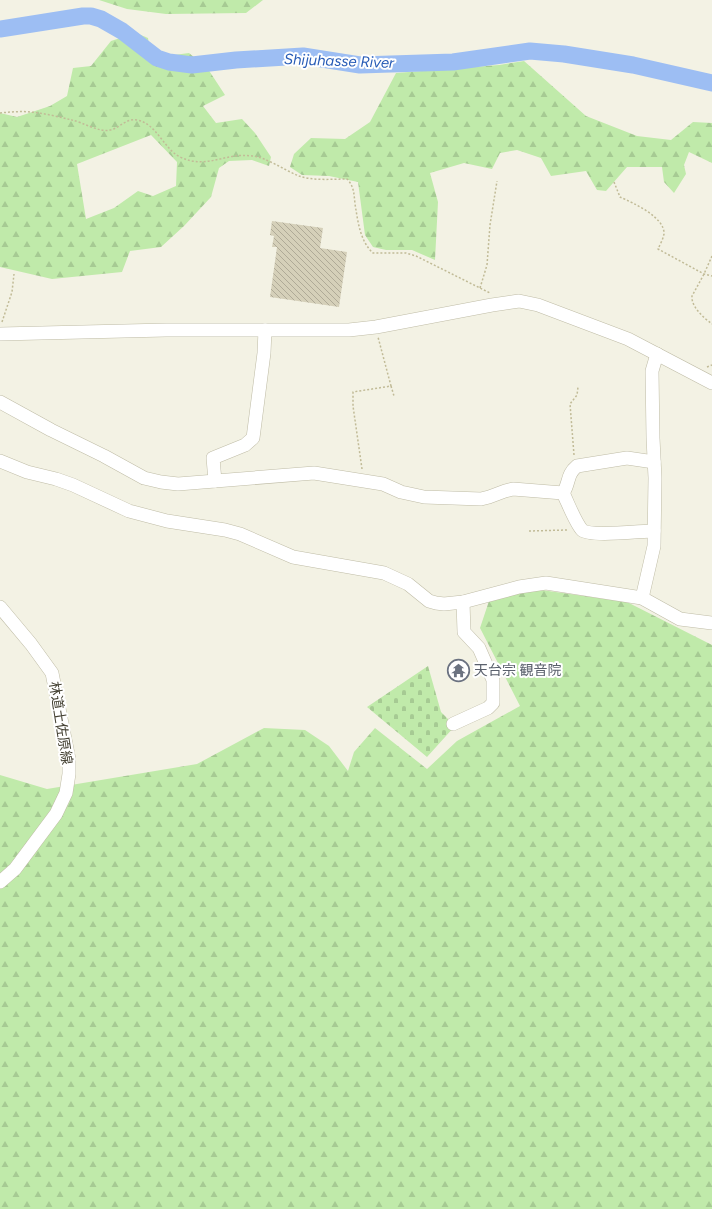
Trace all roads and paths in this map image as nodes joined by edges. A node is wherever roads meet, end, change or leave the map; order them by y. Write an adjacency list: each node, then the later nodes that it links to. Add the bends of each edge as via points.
1 (0, 113): 8 (path, via 31,112 74,120 101,130 110,130 128,120 137,120 146,123 180,157 195,162 241,155 254,156 301,176 328,180 347,179 353,184 363,241 373,253 406,253 416,256)
2 (496, 181): 8 (path, via 488,265)
3 (614, 182): 6 (path, via 620,197 651,214 661,224 664,235 658,249)
4 (712, 256): 6 (path)
5 (14, 274): 11 (path, via 12,292)
6 (704, 274): 7 (path); 10 (path, via 692,300 698,311)
7 (712, 276)
8 (480, 288): 9 (path)
9 (490, 293)
10 (712, 324)
11 (1, 328): 13 (street)
12 (376, 328): 13 (street); 14 (street, via 519,301 538,305 628,339); 16 (path)
13 (265, 330): 23 (street, via 253,438 245,445 214,458)
14 (657, 354): 15 (street); 21 (street, via 652,372)
15 (712, 383)
16 (391, 386): 18 (path); 24 (path, via 353,392)
17 (578, 387): 22 (path, via 577,394 570,404)
18 (394, 396)
19 (0, 402): 23 (street, via 144,478 178,484)
20 (0, 461): 30 (street, via 27,472 73,485 129,511 167,521 240,534 293,557 384,573 408,584 429,601 436,603)
21 (654, 462): 22 (street, via 627,458); 28 (street)
22 (577, 466): 25 (street, via 571,472)
23 (215, 481): 24 (street, via 314,473)
24 (364, 481): 25 (street, via 424,497 481,499 513,489)
25 (563, 493): 26 (street)
26 (583, 530): 27 (path); 28 (street, via 600,534)
27 (529, 531)
28 (654, 531): 29 (street, via 654,546)
29 (642, 598): 30 (street, via 546,583 519,587); 32 (street, via 680,619)
30 (463, 602): 33 (street, via 464,632 479,648 493,680 493,703 488,708)
31 (0, 607): 34 (street, 林道土佐原線, via 52,673 69,759 69,774 66,793 56,814 15,869)
32 (712, 623)
33 (453, 724)
34 (0, 882)

